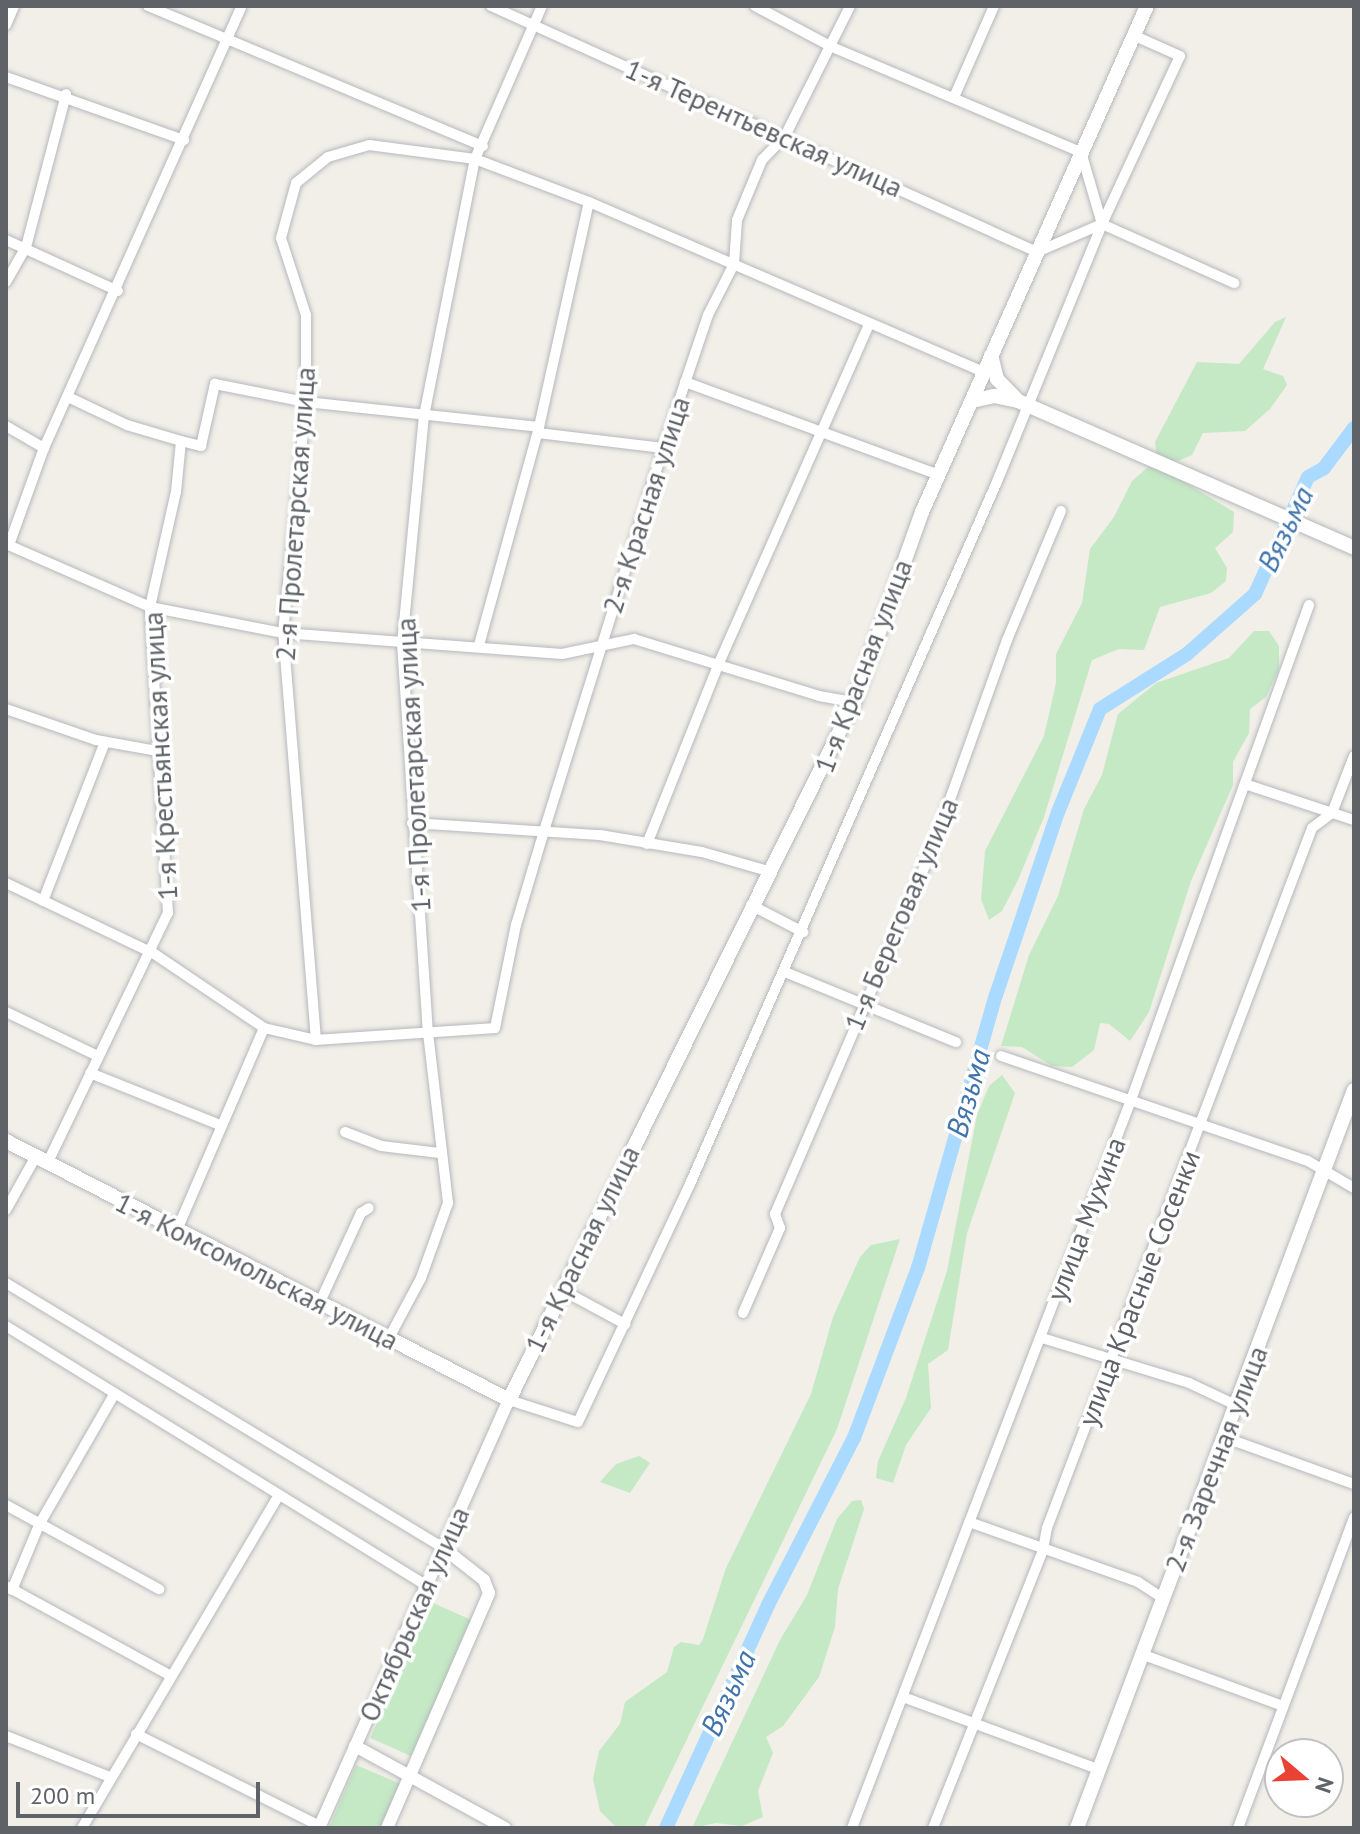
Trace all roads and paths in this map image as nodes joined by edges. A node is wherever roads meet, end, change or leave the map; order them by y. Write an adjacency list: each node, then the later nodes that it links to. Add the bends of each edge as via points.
1 (14, 6): 11 (street)
2 (148, 6): 13 (street)
3 (242, 6): 13 (street)
4 (491, 6): 10 (street, 1-я Терентьевская улица)
5 (542, 6): 10 (street, 1-я Пролетарская улица)
6 (755, 6): 14 (street)
7 (850, 6): 14 (street, 2-я Красная улица)
8 (994, 6): 17 (street)
9 (1147, 6): 12 (main road, 1-я Красная улица)
10 (533, 24): 18 (street, 1-я Терентьевская улица); 20 (street, 1-я Пролетарская улица)
11 (6, 25)
12 (1135, 36): 21 (main road, 1-я Красная улица); 24 (street, via 1180,56)
13 (228, 39): 19 (street); 20 (street)
14 (832, 47): 17 (street); 18 (street, 2-я Красная улица)
15 (6, 77): 16 (street)
16 (66, 94): 19 (street); 26 (street)
17 (955, 95): 21 (street)
18 (785, 136): 27 (street, 1-я Терентьевская улица); 28 (street, 2-я Красная улица, via 762,160 737,220)
19 (184, 140): 31 (street)
20 (483, 146): 22 (street, 1-я Пролетарская улица)
21 (1081, 152): 24 (street); 27 (main road, 1-я Красная улица)
22 (475, 159): 23 (street, 2-я Пролетарская улица); 38 (street, 2-я Пролетарская улица, via 369,145 328,157 296,183 281,238 306,315); 40 (street, 1-я Пролетарская улица)
23 (589, 202): 28 (street, 2-я Пролетарская улица); 42 (street)
24 (1102, 224): 27 (street); 30 (street); 39 (street)
25 (6, 240): 26 (street)
26 (26, 247): 29 (street); 31 (street)
27 (1037, 252): 33 (main road, 1-я Красная улица)
28 (734, 264): 32 (street, 2-я Пролетарская улица); 35 (street, 2-я Красная улица, via 708,315)
29 (6, 282)
30 (1234, 283)
31 (118, 291): 36 (street)
32 (869, 324): 34 (street, 2-я Пролетарская улица); 43 (street)
33 (991, 355): 34 (main road, 1-я Красная улица); 39 (main road, via 997,379)
34 (984, 372): 37 (main road, 1-я Красная улица)
35 (685, 382): 43 (street); 46 (street, 2-я Красная улица)
36 (68, 397): 44 (street, via 127,425); 45 (street)
37 (972, 401): 39 (main road, via 994,396); 47 (main road, 1-я Красная улица)
38 (306, 402): 40 (street); 44 (street, via 215,384 201,446); 53 (street, 2-я Пролетарская улица)
39 (1022, 402): 50 (main road); 73 (street)
40 (424, 416): 42 (street); 54 (street, 1-я Пролетарская улица)
41 (6, 426): 45 (street)
42 (539, 430): 46 (street); 55 (street)
43 (821, 432): 47 (street); 57 (street)
44 (181, 441): 52 (street, 1-я Крестьянская улица, via 176,492)
45 (44, 448): 49 (street)
46 (663, 448): 56 (street, 2-я Красная улица)
47 (939, 475): 58 (main road, 1-я Красная улица)
48 (1061, 511): 76 (street, 1-я Береговая улица, via 1007,640 934,844)
49 (7, 545): 52 (street)
50 (1354, 548)
51 (1309, 605): 63 (street, улица Мухина)
52 (150, 607): 53 (street); 61 (street, 1-я Крестьянская улица)
53 (283, 633): 54 (street); 80 (street, 2-я Пролетарская улица)
54 (402, 644): 55 (street); 66 (street, 1-я Пролетарская улица)
55 (479, 645): 56 (street, via 562,654)
56 (601, 645): 57 (street, via 634,639); 67 (street, 2-я Красная улица)
57 (719, 663): 58 (street); 68 (street)
58 (854, 702): 69 (main road, 1-я Красная улица)
59 (6, 709): 60 (street)
60 (105, 742): 61 (street); 71 (street)
61 (158, 751): 74 (street, 1-я Крестьянская улица, via 168,913)
62 (1354, 756): 64 (street, улица Красные Сосенки)
63 (1245, 784): 64 (street); 86 (street, улица Мухина)
64 (1332, 813): 65 (street); 87 (street, улица Красные Сосенки, via 1312,828)
65 (1354, 820)
66 (412, 823): 67 (street); 79 (street, 1-я Пролетарская улица)
67 (544, 831): 68 (street); 79 (street, 2-я Красная улица, via 516,925 495,1028)
68 (647, 844): 69 (street)
69 (768, 871): 72 (main road, 1-я Красная улица)
70 (6, 883): 71 (street)
71 (43, 901): 74 (street)
72 (751, 905): 73 (street); 99 (main road, 1-я Красная улица)
73 (803, 932): 75 (street)
74 (153, 953): 78 (street); 82 (street, 1-я Крестьянская улица)
75 (785, 972): 76 (street); 102 (street)
76 (863, 1003): 81 (street); 101 (street, 1-я Береговая улица, via 775,1214 780,1228)
77 (6, 1012): 82 (street)
78 (264, 1028): 80 (street); 88 (street)
79 (428, 1034): 80 (street); 91 (street, 1-я Пролетарская улица)
80 (316, 1040)
81 (956, 1042)
82 (98, 1056): 84 (street, 1-я Крестьянская улица)
83 (1001, 1056): 86 (street)
84 (90, 1073): 88 (street); 92 (street, 1-я Крестьянская улица)
85 (1354, 1090): 93 (main road, 2-я Заречная улица)
86 (1131, 1100): 87 (street); 105 (street, улица Мухина)
87 (1201, 1122): 93 (street, via 1308,1161); 106 (street, улица Красные Сосенки)
88 (220, 1125): 97 (street)
89 (345, 1132): 91 (street, via 381,1146)
90 (6, 1141): 92 (main road, 1-я Комсомольская улица)
91 (440, 1153): 104 (street, 1-я Пролетарская улица, via 448,1188 443,1224)
92 (41, 1161): 96 (street, 1-я Крестьянская улица); 97 (main road, 1-я Комсомольская улица)
93 (1323, 1172): 94 (street); 109 (main road, 2-я Заречная улица)
94 (1354, 1188)
95 (369, 1208): 100 (street, via 361,1213)
96 (6, 1210)
97 (177, 1230): 100 (main road, 1-я Комсомольская улица)
98 (6, 1283): 117 (street)
99 (562, 1290): 102 (street); 108 (main road, 1-я Красная улица)
100 (320, 1302): 104 (main road, 1-я Комсомольская улица)
101 (743, 1313)
102 (625, 1324): 108 (street, via 578,1422)
103 (6, 1326): 107 (street)
104 (389, 1338): 108 (main road, 1-я Комсомольская улица)
105 (1042, 1338): 106 (street); 115 (street, улица Мухина, via 1026,1363)
106 (1113, 1360): 109 (street, via 1189,1383); 118 (street, улица Красные Сосенки)
107 (115, 1393): 112 (street); 116 (street)
108 (509, 1400): 117 (street, Октябрьская улица)
109 (1238, 1406): 110 (main road, 2-я Заречная улица)
110 (1226, 1438): 111 (street); 122 (main road, 2-я Заречная улица)
111 (1354, 1484)
112 (279, 1495): 119 (street); 124 (street)
113 (6, 1505): 116 (street)
114 (1354, 1517): 126 (street)
115 (969, 1522): 118 (street); 125 (street, улица Мухина)
116 (39, 1525): 120 (street); 121 (street)
117 (442, 1547): 119 (street, Октябрьская улица); 132 (street, Октябрьская улица, via 489,1587)
118 (1043, 1550): 122 (street, via 1138,1582); 127 (street, улица Красные Сосенки)
119 (427, 1586): 130 (street, Октябрьская улица)
120 (9, 1588): 124 (street)
121 (159, 1589)
122 (1163, 1598): 123 (main road, 2-я Заречная улица)
123 (1141, 1654): 126 (street); 131 (main road, 2-я Заречная улица)
124 (171, 1676): 128 (street)
125 (903, 1697): 127 (street); 138 (street, улица Мухина)
126 (1280, 1705): 141 (street)
127 (975, 1721): 131 (street); 139 (street, улица Красные Сосенки)
128 (136, 1734): 133 (street); 134 (street)
129 (6, 1736): 133 (street)
130 (355, 1746): 132 (street); 134 (street, Октябрьская улица)
131 (1098, 1769): 140 (main road, 2-я Заречная улица)
132 (411, 1775): 136 (street, Октябрьская улица); 137 (street)
133 (110, 1777): 135 (street)
134 (320, 1827)
135 (82, 1828)
136 (387, 1828)
137 (505, 1828)
138 (852, 1828)
139 (933, 1828)
140 (1077, 1828)
141 (1238, 1828)

